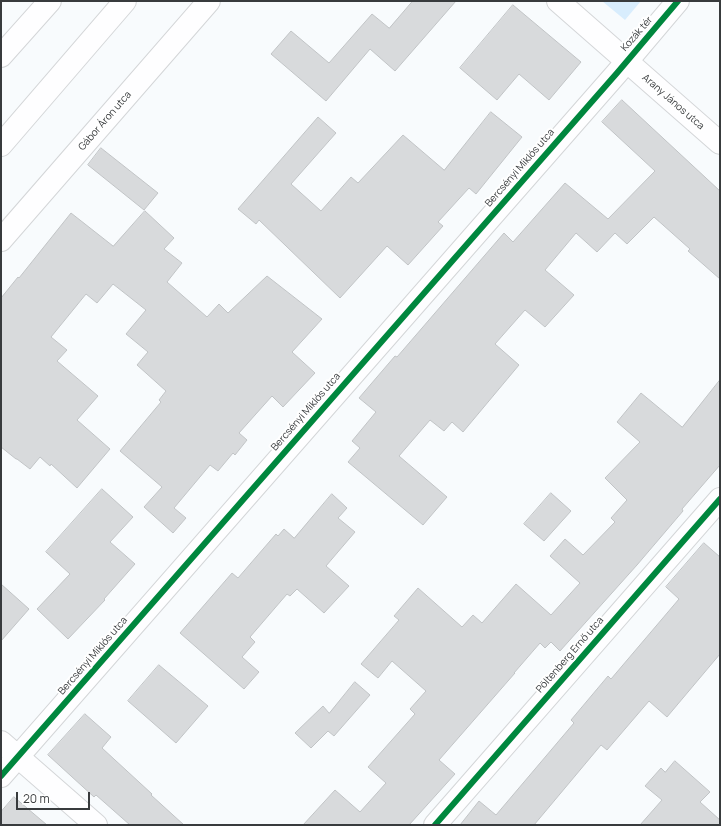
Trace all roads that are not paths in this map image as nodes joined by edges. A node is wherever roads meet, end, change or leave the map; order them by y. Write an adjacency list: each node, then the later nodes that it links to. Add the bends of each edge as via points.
1 (50, 1): 6 (street)
2 (124, 1): 9 (street)
3 (210, 1): 10 (street, Gábor Áron utca)
4 (558, 1): 7 (street, Kozák tér)
5 (678, 1): 7 (street, Kozák tér)
6 (1, 56)
7 (626, 61): 8 (street, Arany János utca); 13 (street, Bercsényi Miklós utca)
8 (720, 143)
9 (1, 145)
10 (1, 240)
11 (720, 499): 16 (street, Pöltenberg Ernő utca)
12 (1, 742): 13 (street)
13 (18, 757): 14 (street, Bercsényi Miklós utca); 15 (street)
14 (1, 776)
15 (96, 825)
16 (435, 825)

